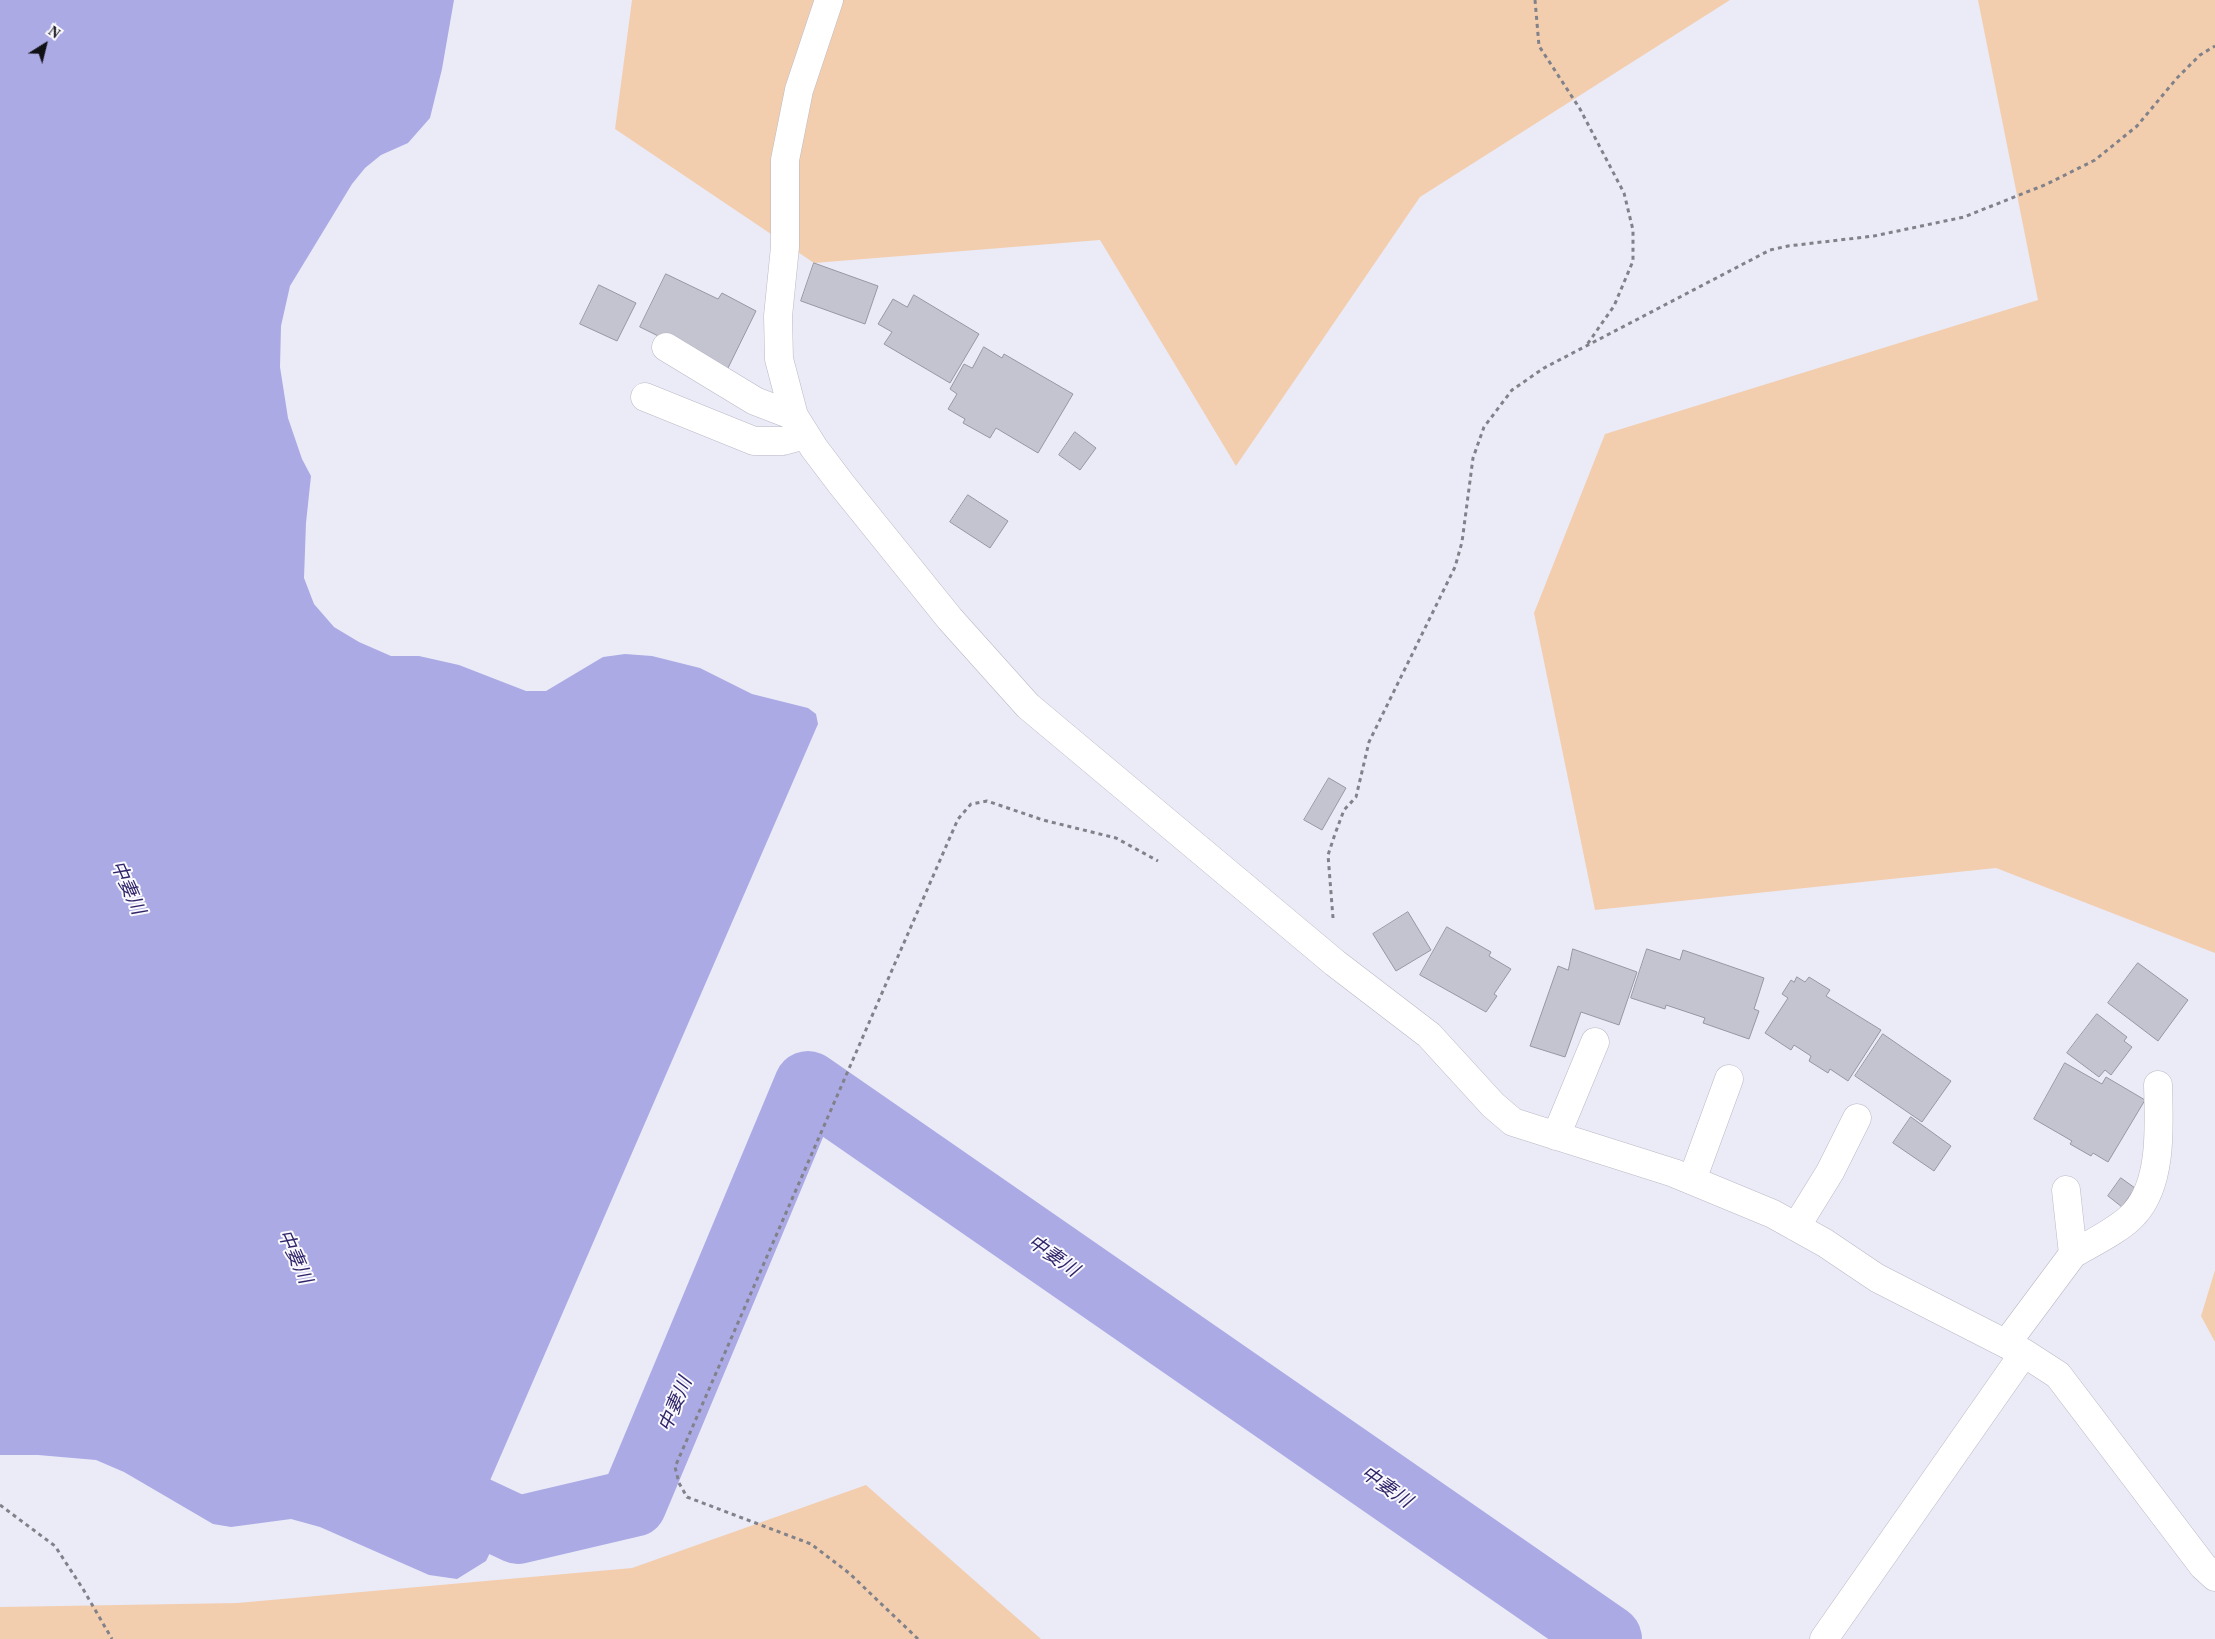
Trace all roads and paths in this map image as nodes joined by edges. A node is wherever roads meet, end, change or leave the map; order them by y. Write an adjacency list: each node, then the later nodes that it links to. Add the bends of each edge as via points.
1 (829, 0): 7 (street, via 799,90 785,160 785,247 778,316 780,359)
2 (1535, 0): 5 (path, via 1539,46 1580,109 1624,193 1634,230 1633,261 1614,306)
3 (2215, 46): 5 (path, via 2200,54 2176,78 2137,126 2095,160 2047,184 1964,217 1874,236 1770,250)
4 (666, 347): 7 (street)
5 (1586, 347): 9 (path, via 1544,368 1512,390 1484,427 1473,458 1462,542 1455,567 1369,742 1356,797 1344,810 1328,855)
6 (645, 397): 7 (street, via 754,441 783,441)
7 (799, 425): 9 (street, via 842,485 950,619 1028,706)
8 (1159, 861): 23 (path, via 1116,838 1043,820 987,801 971,804 958,819 675,1467 687,1497 811,1544 849,1573)
9 (1335, 963): 14 (street, via 1429,1035 1493,1105 1513,1122)
10 (1595, 1042): 14 (street)
11 (1729, 1079): 15 (street)
12 (2158, 1085): 18 (street, via 2159,1146 2148,1191 2134,1214)
13 (1857, 1118): 17 (street, via 1830,1172)
14 (1556, 1136): 15 (street)
15 (1692, 1180): 17 (street)
16 (2066, 1190): 18 (street)
17 (1796, 1227): 19 (street, via 1877,1278)
18 (2073, 1254): 19 (street)
19 (2015, 1349): 21 (street, via 2058,1375 2203,1566); 24 (street)
20 (0, 1505): 22 (path, via 55,1546)
21 (2215, 1577)
22 (112, 1639)
23 (918, 1639)
24 (1824, 1639)

